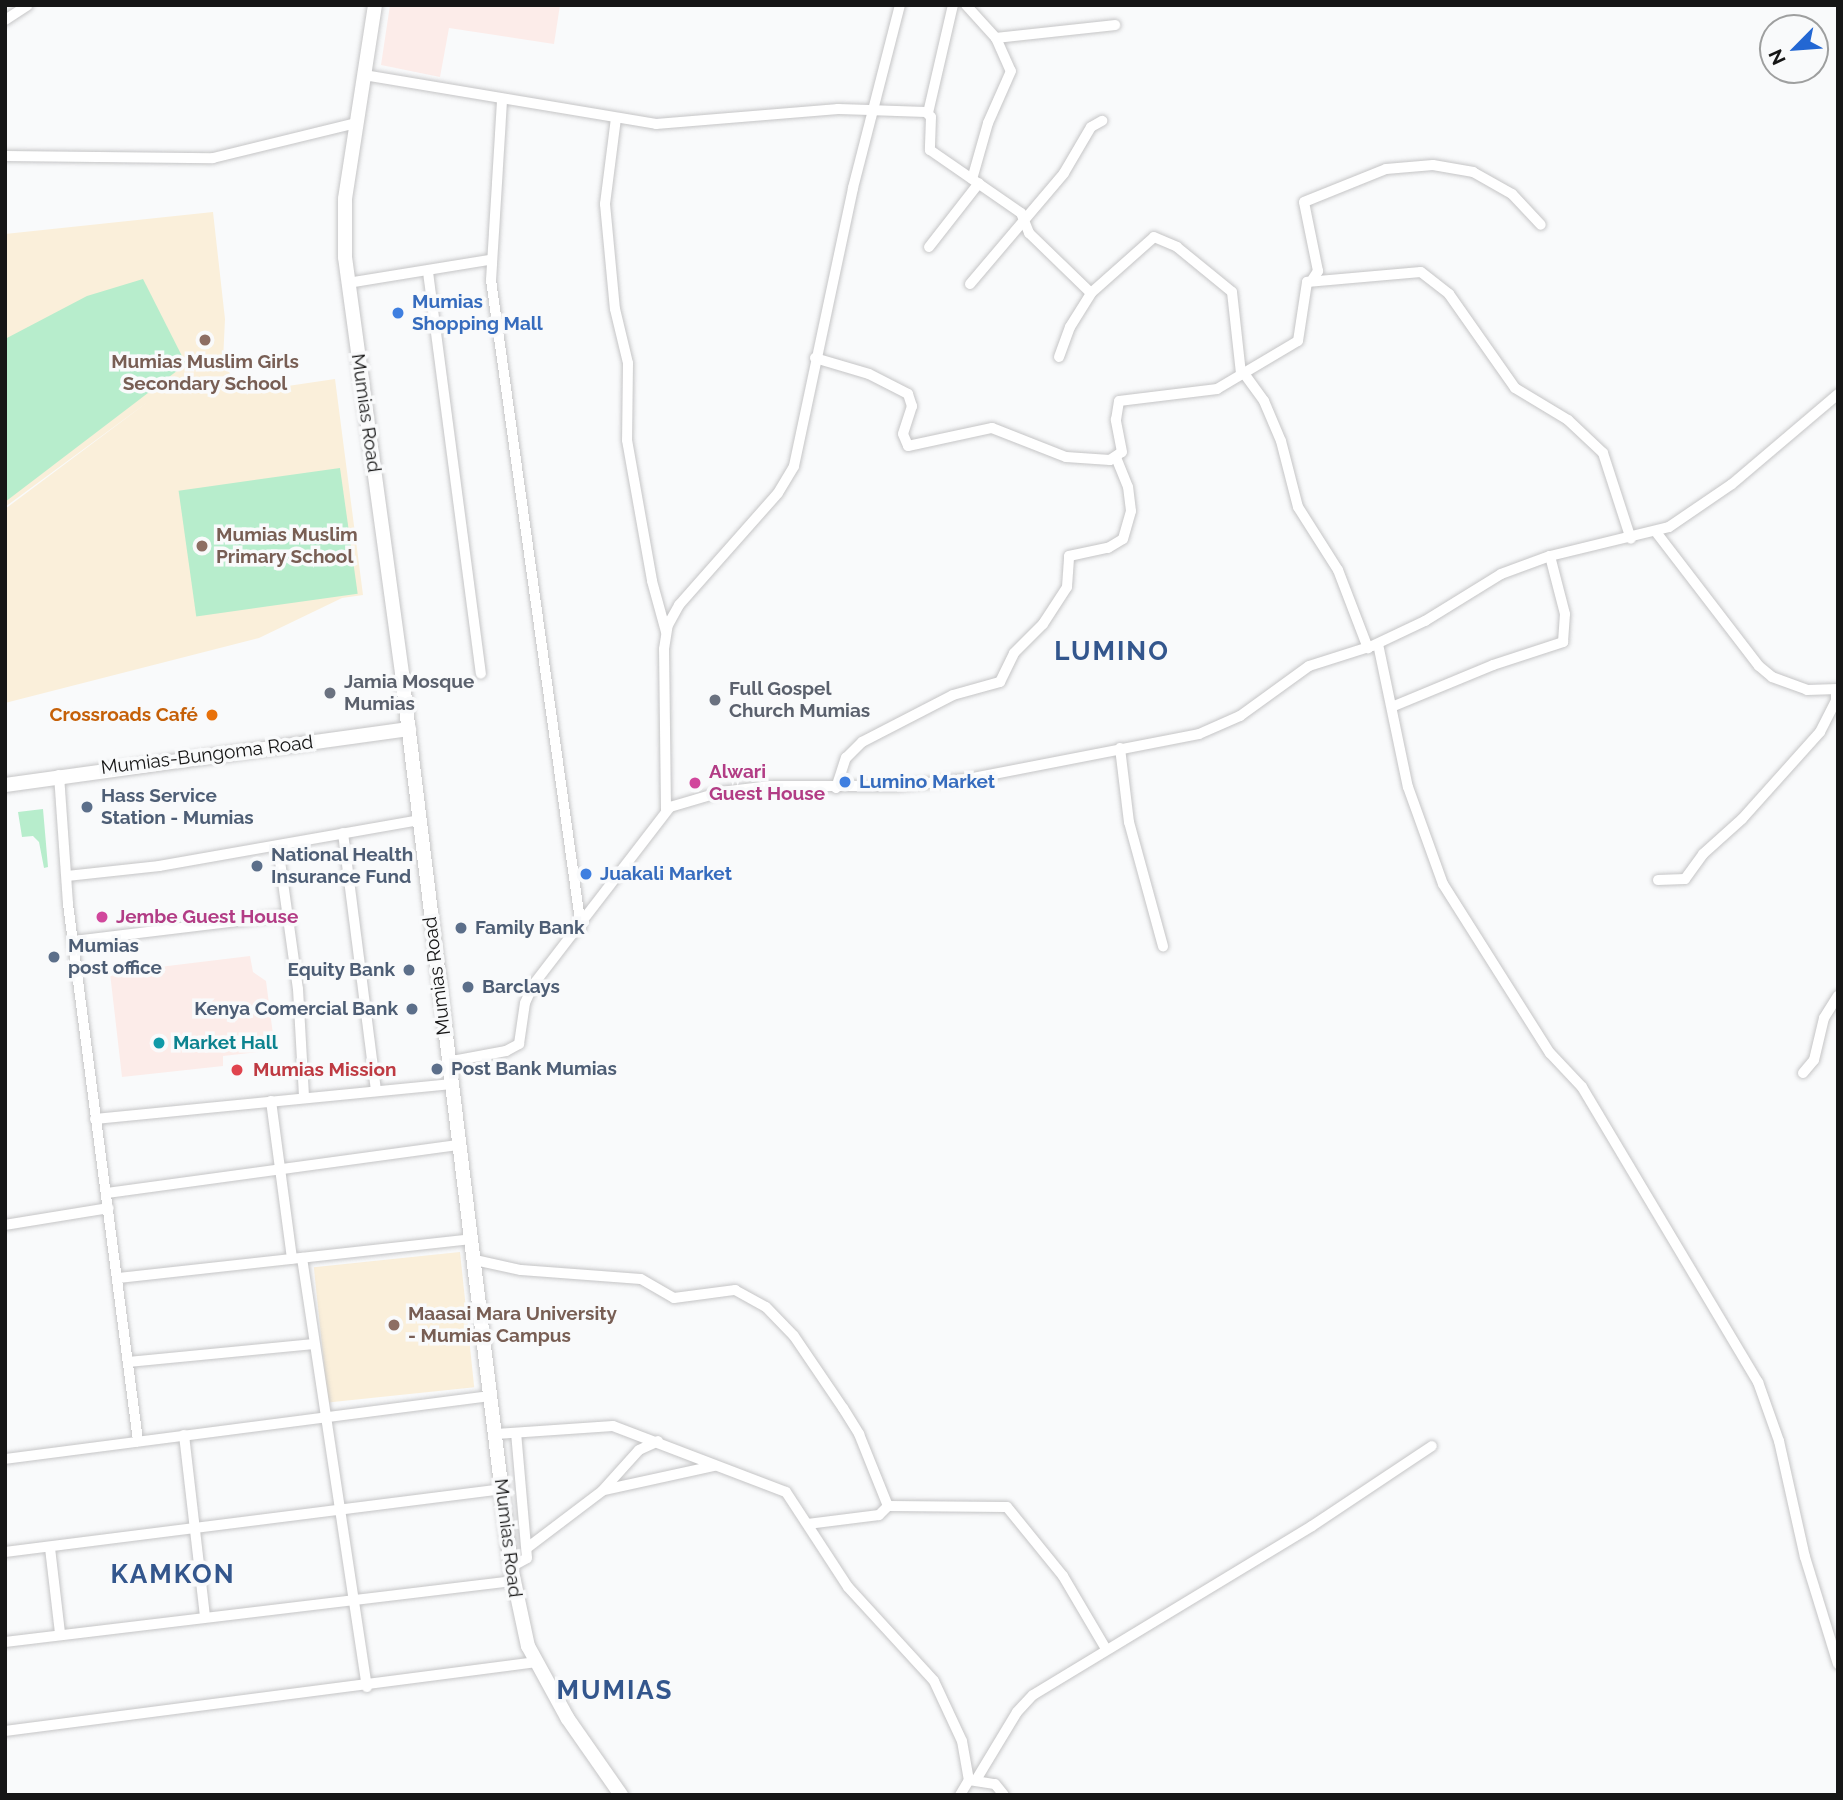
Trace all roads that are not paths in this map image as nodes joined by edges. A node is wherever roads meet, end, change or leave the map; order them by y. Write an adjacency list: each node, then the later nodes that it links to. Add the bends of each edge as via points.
1 (28, 5): 6 (street)
2 (375, 5): 9 (street, Mumias Road)
3 (900, 5): 11 (street)
4 (953, 5): 12 (street)
5 (966, 5): 8 (street)
6 (5, 20)
7 (1115, 25): 8 (street)
8 (996, 38): 17 (street, via 1011,71 988,123)
9 (364, 75): 10 (street); 15 (street, Mumias Road)
10 (502, 101): 13 (street); 21 (street)
11 (872, 111): 12 (street); 13 (street, via 838,109 684,124); 28 (street)
12 (928, 113): 17 (street, via 929,149)
13 (616, 118): 35 (street, via 605,204 615,309 628,363 627,440 652,581)
14 (1102, 121): 18 (street, via 1091,127 1072,163)
15 (357, 123): 16 (street, via 213,158); 24 (street, Mumias Road, via 344,207)
16 (5, 156)
17 (976, 181): 18 (street, via 1021,213); 20 (street)
18 (1023, 221): 25 (street); 26 (street, via 1029,233)
19 (1541, 225): 23 (street, via 1512,194 1473,172 1433,165 1386,169 1304,202 1318,271)
20 (929, 247)
21 (489, 260): 22 (street); 52 (street)
22 (428, 272): 24 (street); 37 (street)
23 (1312, 280): 29 (street, via 1303,292 1300,340); 33 (street, via 1413,271 1433,279 1449,294 1515,388 1568,420 1603,453)
24 (348, 283): 40 (street, Mumias Road)
25 (970, 284)
26 (1091, 293): 27 (street, via 1070,327); 29 (street, via 1149,238 1170,243 1233,294)
27 (1059, 357)
28 (816, 358): 31 (street, via 869,374 908,394 912,406 903,434 908,446 992,428 1066,457); 35 (street, via 788,478 679,605)
29 (1242, 373): 31 (street, via 1231,383 1207,391 1119,401 1116,420 1122,452); 36 (street, via 1264,401 1281,441 1298,507 1338,570)
30 (1838, 394): 32 (street, via 1732,484 1679,522)
31 (1116, 458): 44 (street, via 1129,487 1131,511 1123,539 1108,548 1069,556 1067,587 1043,624 1014,653 1000,682 953,695 862,742 846,758)
32 (1656, 532): 33 (street); 38 (street, via 1759,666 1772,677 1807,690)
33 (1631, 539): 34 (street)
34 (1550, 556): 36 (street, via 1501,574 1438,615); 39 (street, via 1565,614 1563,642)
35 (666, 632): 45 (street)
36 (1373, 646): 39 (street); 41 (street, via 1309,666 1220,726 1175,741)
37 (481, 674)
38 (1837, 690): 50 (street, via 1819,732 1742,819 1703,854 1685,879)
39 (1394, 706): 100 (street, via 1408,787 1443,884 1550,1053 1582,1087 1758,1382 1779,1441 1805,1557)
40 (409, 729): 42 (street, Mumias-Bungoma Road); 46 (street, Mumias Road)
41 (1120, 748): 44 (street, via 968,779); 54 (street, via 1129,822)
42 (59, 775): 43 (street, Mumias-Bungoma Road); 49 (street)
43 (5, 785)
44 (836, 788): 45 (street, via 738,790)
45 (666, 810): 52 (street)
46 (419, 820): 47 (street); 56 (street, Mumias Road)
47 (344, 833): 48 (street); 59 (street)
48 (278, 846): 49 (street); 51 (street)
49 (67, 876): 53 (street)
50 (1658, 880)
51 (288, 915): 53 (street); 60 (street)
52 (581, 928): 56 (street, via 530,990 519,1044 506,1051)
53 (73, 941): 62 (street)
54 (1163, 946)
55 (1838, 996): 57 (street, via 1824,1018 1814,1060)
56 (447, 1062): 58 (street, Mumias Road)
57 (1803, 1073)
58 (449, 1084): 59 (street); 63 (street, Mumias Road)
59 (376, 1091): 60 (street)
60 (304, 1097): 61 (street)
61 (271, 1101): 62 (street); 64 (street)
62 (96, 1119): 65 (street)
63 (458, 1145): 64 (street); 68 (street, Mumias Road)
64 (280, 1171): 65 (street); 69 (street)
65 (107, 1193): 66 (street)
66 (109, 1208): 67 (street); 71 (street)
67 (5, 1226)
68 (471, 1239): 69 (street); 70 (street, Mumias Road)
69 (297, 1259): 71 (street); 72 (street)
70 (475, 1260): 74 (street, Mumias Road); 86 (street, via 522,1270 641,1279 674,1298 727,1289 758,1300 794,1336 843,1408 859,1434)
71 (119, 1278): 73 (street)
72 (314, 1345): 73 (street); 75 (street)
73 (128, 1362): 79 (street)
74 (491, 1396): 75 (street); 77 (street, Mumias Road)
75 (325, 1419): 78 (street); 87 (street)
76 (516, 1433): 77 (street); 80 (street, via 613,1426); 91 (street)
77 (496, 1434): 84 (street, Mumias Road)
78 (184, 1435): 79 (street); 89 (street)
79 (138, 1440): 82 (street)
80 (657, 1441): 83 (street); 85 (street, via 639,1450)
81 (1432, 1446): 98 (street, via 1312,1526)
82 (5, 1459)
83 (717, 1465): 85 (street); 88 (street, via 757,1484 780,1488)
84 (501, 1489): 87 (street); 93 (street, Mumias Road)
85 (602, 1491): 91 (street)
86 (888, 1506): 88 (street, via 879,1515); 98 (street, via 1007,1507 1063,1576)
87 (340, 1511): 89 (street); 94 (street)
88 (808, 1524): 103 (street, via 848,1587 934,1681 962,1741)
89 (194, 1529): 90 (street); 95 (street)
90 (50, 1548): 92 (street); 96 (street)
91 (527, 1548): 93 (street, via 525,1562)
92 (5, 1552)
93 (512, 1574): 94 (street); 99 (street, Mumias Road, via 521,1625)
94 (352, 1599): 95 (street); 101 (street)
95 (205, 1616): 96 (street)
96 (60, 1633): 97 (street)
97 (5, 1642)
98 (1106, 1649): 103 (street, via 1026,1702)
99 (537, 1662): 101 (street); 104 (street, Mumias Road, via 568,1719)
100 (1838, 1664)
101 (367, 1687): 102 (street)
102 (5, 1731)
103 (972, 1780): 105 (street); 106 (street, via 995,1784)
104 (621, 1795)
105 (960, 1795)
106 (1004, 1795)

